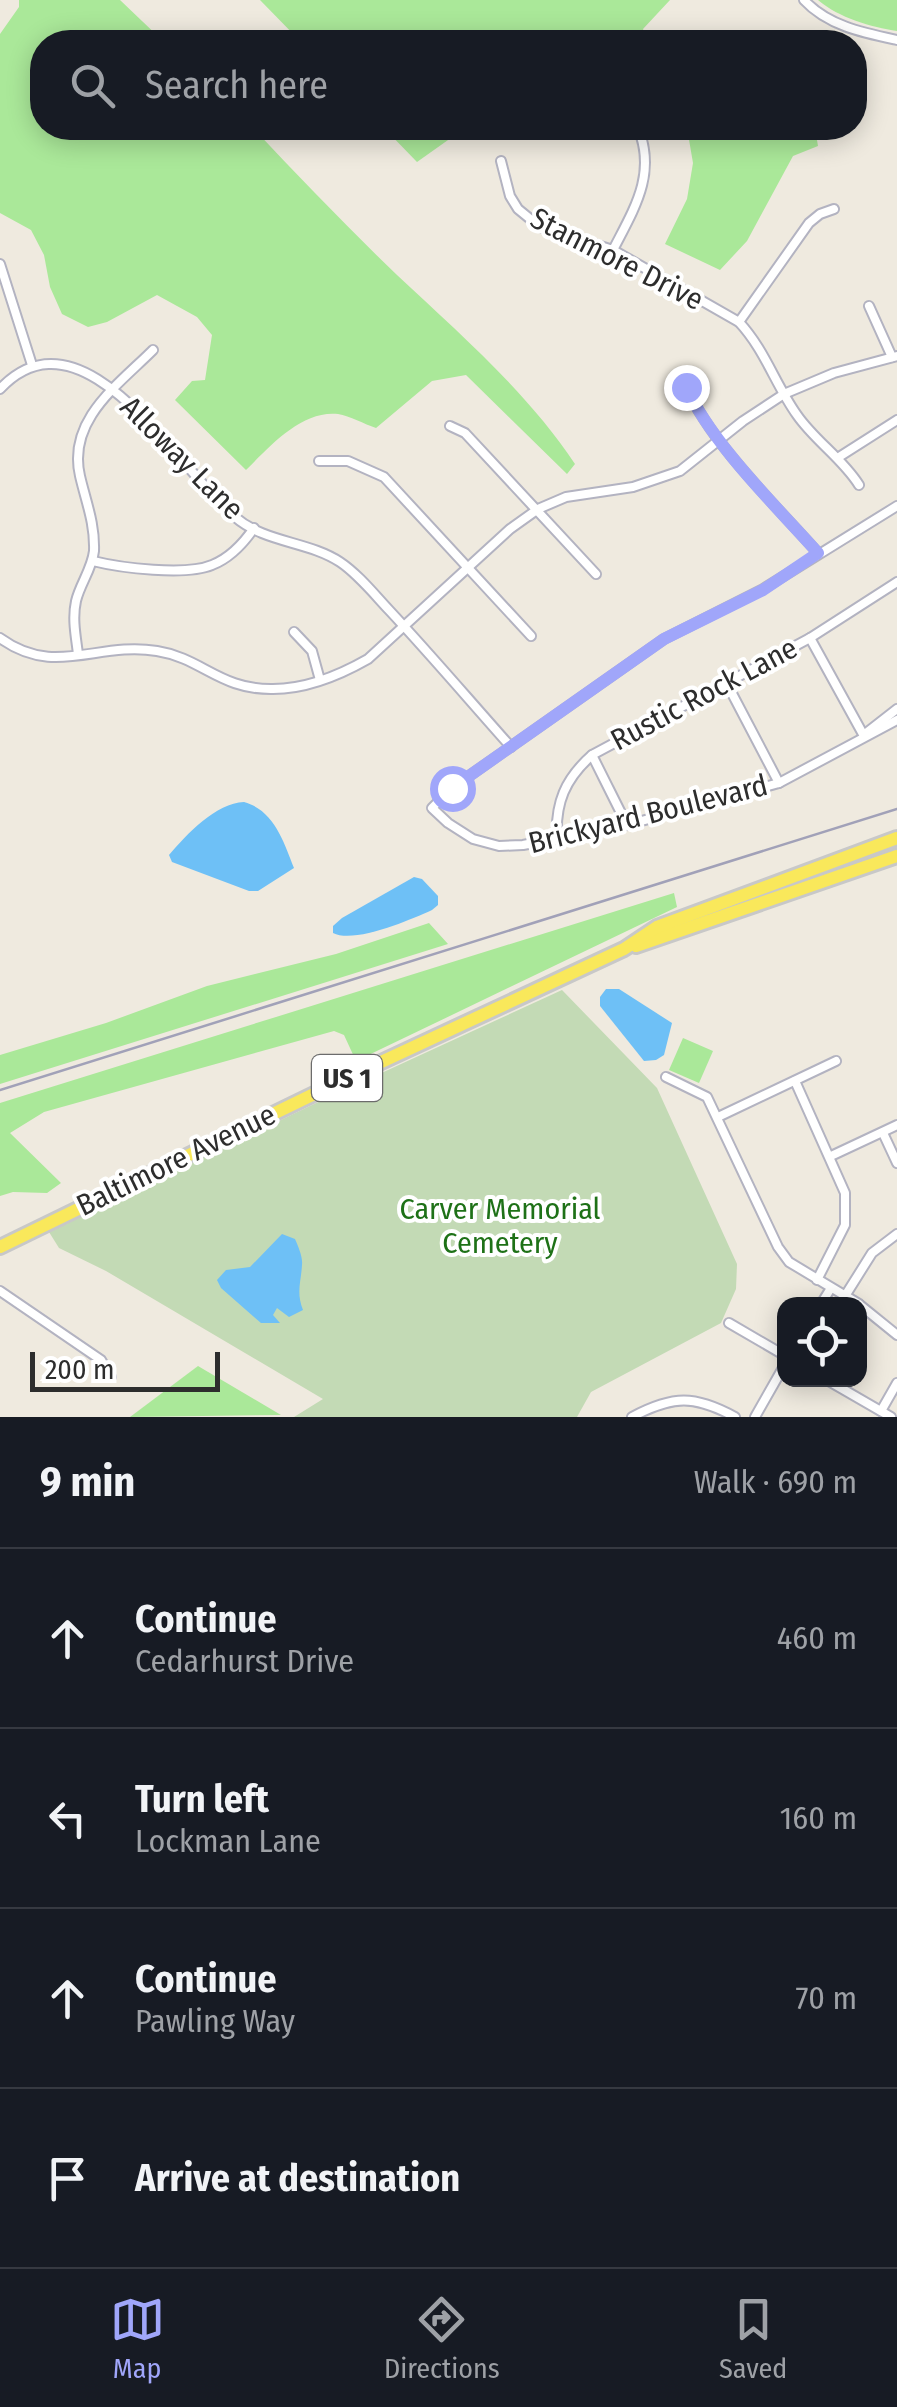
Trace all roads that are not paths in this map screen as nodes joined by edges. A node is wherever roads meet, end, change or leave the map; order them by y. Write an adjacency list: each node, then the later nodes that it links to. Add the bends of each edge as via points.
1 (804, 0): 2 (street, via 815,12)
2 (858, 30)
3 (867, 32): 4 (street)
4 (897, 40)
5 (641, 140): 8 (street, via 644,186)
6 (501, 161): 8 (street, Stanmore Drive, via 510,196 530,220 551,233)
7 (834, 209): 11 (street, via 809,223)
8 (613, 250): 11 (street, Stanmore Drive)
9 (0, 264): 14 (street)
10 (869, 306): 13 (street)
11 (739, 322): 18 (street, Stanmore Drive)
12 (153, 350): 17 (street)
13 (895, 356): 18 (street)
14 (32, 365): 16 (street); 17 (street, Alloway Lane, via 86,371)
15 (686, 387): 21 (street)
16 (0, 389)
17 (114, 389): 27 (street, Alloway Lane, via 218,501); 29 (street, via 79,441)
18 (784, 394): 21 (street); 22 (street, Stanmore Drive)
19 (897, 420): 22 (street)
20 (450, 426): 26 (street, via 466,432)
21 (722, 440): 26 (street, via 659,480 566,497); 28 (street)
22 (839, 457): 24 (street, Stanmore Drive)
23 (319, 461): 30 (street, via 348,461 384,477)
24 (859, 485)
25 (897, 506): 28 (street)
26 (538, 509): 30 (street); 31 (street)
27 (254, 528): 29 (street, via 212,566 122,568); 33 (street, Alloway Lane, via 341,562)
28 (818, 553): 44 (street, via 763,590 664,639)
29 (93, 560): 38 (street, via 76,601)
30 (469, 567): 33 (street); 35 (street)
31 (596, 574)
32 (897, 582): 37 (street, Rustic Rock Lane)
33 (404, 627): 39 (street, via 368,659); 44 (street, Alloway Lane)
34 (294, 632): 39 (street, via 312,651)
35 (531, 636)
36 (0, 638): 38 (street, via 20,653 51,659)
37 (810, 638): 40 (street, Rustic Rock Lane); 43 (street)
38 (78, 654): 39 (street, via 156,651 252,688)
39 (320, 680)
40 (726, 682): 45 (street, Rustic Rock Lane); 46 (street)
41 (897, 709): 43 (street, Brickyard Boulevard)
42 (897, 720): 43 (street, Brickyard Boulevard)
43 (864, 736): 46 (street, Brickyard Boulevard)
44 (511, 746): 49 (street, Brickyard Boulevard, via 432,808 486,844)
45 (592, 756): 47 (street); 49 (street, Rustic Rock Lane, via 563,790)
46 (779, 782): 47 (street, Brickyard Boulevard)
47 (627, 825): 49 (street, Brickyard Boulevard)
48 (897, 838): 51 (main road, Baltimore Avenue / US 1, via 657,927)
49 (558, 839)
50 (897, 856): 51 (main road, Baltimore Avenue / US 1)
51 (624, 949): 61 (main road, Baltimore Avenue / US 1)
52 (836, 1061): 54 (street)
53 (666, 1078): 55 (street, via 707,1097)
54 (795, 1081): 55 (street); 58 (street)
55 (718, 1117): 62 (street, via 778,1247)
56 (897, 1125): 57 (street)
57 (882, 1133): 58 (street); 59 (street)
58 (831, 1156): 62 (street, via 847,1211)
59 (897, 1163)
60 (897, 1234): 65 (street, via 872,1252)
61 (0, 1247)
62 (817, 1280): 63 (street)
63 (831, 1288): 65 (street); 66 (street)
64 (0, 1292): 71 (street, via 100,1360)
65 (845, 1296)
66 (825, 1297)
67 (867, 1311): 69 (street)
68 (729, 1323): 70 (street)
69 (897, 1335)
70 (777, 1351)
71 (110, 1377)
72 (777, 1378): 78 (street)
73 (897, 1382): 75 (street)
74 (839, 1387): 75 (street)
75 (881, 1411): 79 (street)
76 (632, 1417): 77 (street, via 690,1399)
77 (735, 1417)
78 (754, 1417)
79 (891, 1417)

